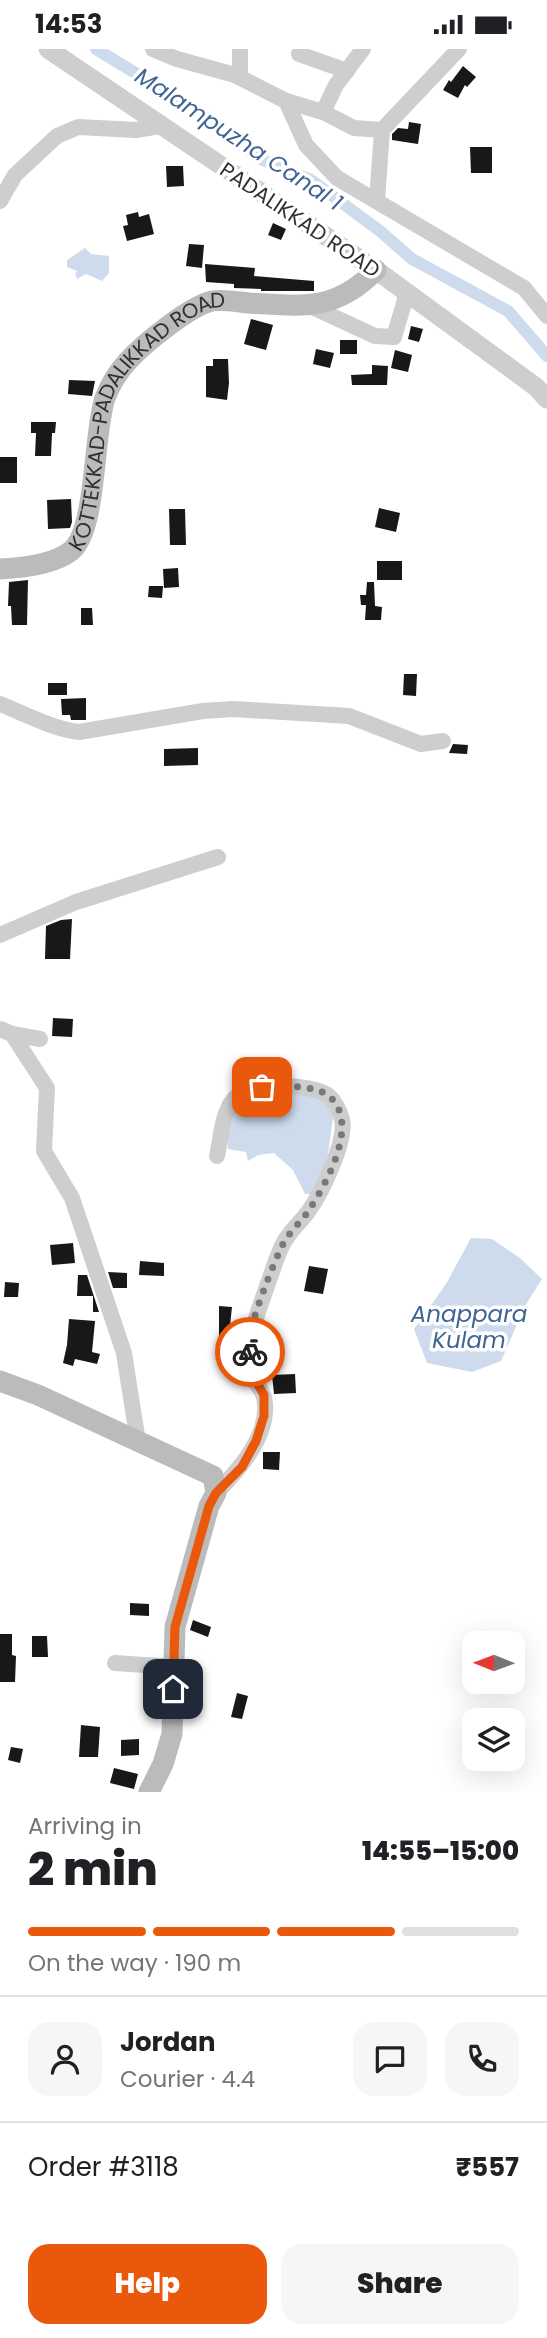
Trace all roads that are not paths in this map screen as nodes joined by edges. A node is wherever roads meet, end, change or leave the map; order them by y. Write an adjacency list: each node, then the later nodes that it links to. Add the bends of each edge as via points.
1 (48, 49): 11 (street, PADALIKKAD ROAD)
2 (153, 49): 8 (street)
3 (240, 49): 8 (street)
4 (363, 49): 7 (street)
5 (459, 49): 12 (street)
6 (299, 54): 7 (street)
7 (347, 71): 10 (street)
8 (240, 77): 9 (street)
9 (286, 101): 10 (street); 14 (street, via 306,145 337,179)
10 (323, 112): 12 (street, via 354,128)
11 (160, 126): 13 (street, via 136,130 78,127 57,137 15,175); 15 (street, PADALIKKAD ROAD)
12 (382, 130): 14 (street)
13 (0, 201)
14 (377, 201): 18 (street, via 524,288)
15 (376, 270): 16 (street, PADALIKKAD ROAD); 17 (main road, KOTTEKKAD-PADALIKKAD ROAD, via 350,293)
16 (407, 293): 17 (street, via 394,337 375,336); 19 (street, PADALIKKAD ROAD)
17 (308, 305): 20 (main road, KOTTEKKAD-PADALIKKAD ROAD, via 213,301 191,309 150,342 128,361 105,398 87,519 74,549 46,562)
18 (547, 316)
19 (547, 399)
20 (0, 569)
21 (0, 704): 22 (street, via 64,731 233,709 349,716 421,744)
22 (443, 741)
23 (218, 857): 24 (street, via 76,902)
24 (0, 935)
25 (6, 1031): 26 (street); 29 (street, via 47,1088 44,1151 72,1198 124,1353)
26 (40, 1039)
27 (217, 1156): 30 (street, via 228,1109 237,1096 262,1087 322,1092 331,1097 342,1119 336,1160 308,1213 282,1245 250,1333 250,1371 264,1395 260,1429 242,1467)
28 (0, 1381): 29 (main road)
29 (138, 1442): 30 (main road, via 213,1475)
30 (216, 1493): 32 (main road, via 175,1627)
31 (115, 1663): 32 (street)
32 (174, 1667): 33 (main road, via 172,1734)
33 (149, 1792)

